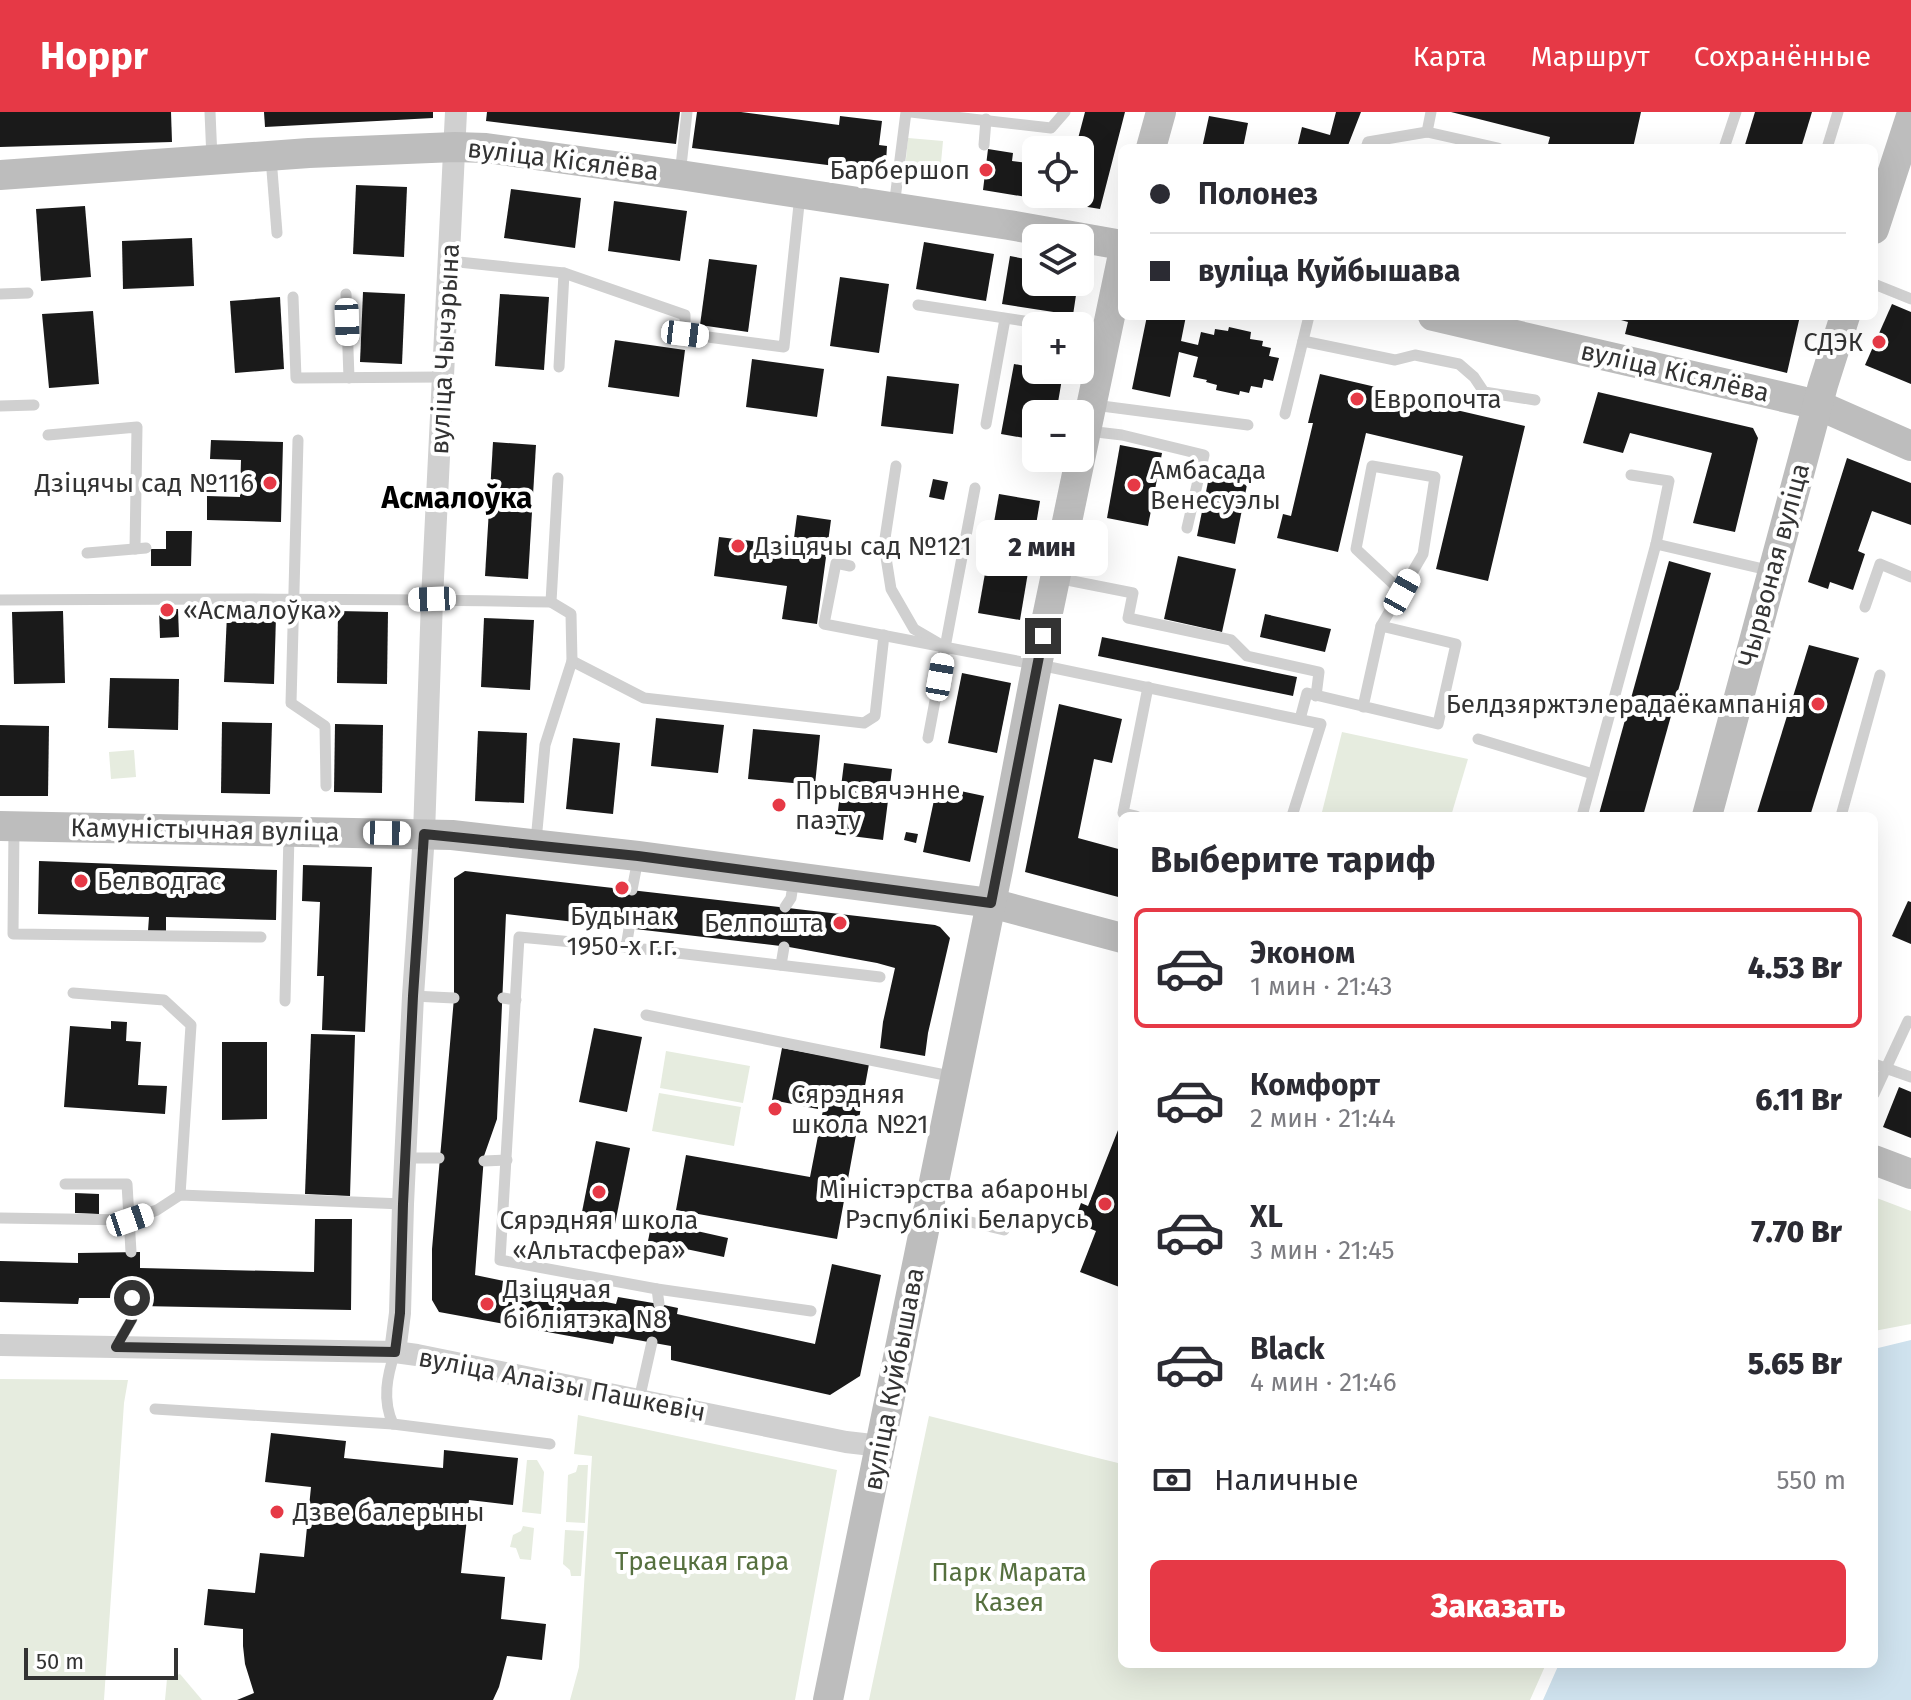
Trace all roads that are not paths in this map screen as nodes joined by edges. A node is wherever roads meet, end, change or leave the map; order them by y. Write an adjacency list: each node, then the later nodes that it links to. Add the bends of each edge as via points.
1 (210, 112): 21 (lane)
2 (456, 112): 19 (street, вуліца Чычэрына)
3 (687, 112): 23 (lane)
4 (908, 112): 11 (lane); 25 (lane)
5 (1065, 112): 11 (lane, via 1051,128)
6 (1161, 112): 13 (street)
7 (1431, 112): 12 (lane)
8 (1736, 112): 16 (lane)
9 (1838, 112): 17 (lane)
10 (1911, 116): 26 (street)
11 (986, 119): 18 (lane)
12 (1427, 132): 14 (lane); 15 (lane)
13 (1152, 144)
14 (1367, 144)
15 (1480, 144)
16 (1725, 144)
17 (1828, 144)
18 (984, 145)
19 (455, 147): 20 (street, вуліца Кісялёва); 23 (street, вуліца Кісялёва); 29 (street, вуліца Чычэрына)
20 (271, 155): 21 (street, вуліца Кісялёва); 27 (lane)
21 (212, 159): 22 (street, вуліца Кісялёва)
22 (0, 175)
23 (680, 175): 24 (street, вуліца Кісялёва)
24 (800, 193): 25 (street, вуліца Кісялёва); 31 (lane, via 784,347 685,334 685,315)
25 (894, 208): 28 (street, вуліца Кісялёва)
26 (1878, 217)
27 (277, 233)
28 (1118, 244)
29 (449, 261): 31 (lane); 47 (street, вуліца Чычэрына)
30 (1118, 269): 44 (street, вуліца Куйбышава)
31 (564, 273): 46 (lane)
32 (1878, 286): 37 (lane)
33 (28, 293): 34 (lane)
34 (0, 294)
35 (346, 294): 48 (lane)
36 (293, 297): 48 (lane, via 296,378)
37 (1911, 299)
38 (918, 305): 39 (lane)
39 (1005, 319): 43 (lane); 56 (lane)
40 (1308, 320): 45 (lane)
41 (1450, 320): 51 (street, вуліца Кісялёва)
42 (1844, 320): 51 (street, Чырвоная вуліца)
43 (1022, 321)
44 (1094, 329)
45 (1303, 341): 49 (lane, via 1395,360 1415,355 1459,364 1484,392); 53 (lane)
46 (559, 367)
47 (443, 377): 48 (lane); 75 (street, вуліца Чычэрына)
48 (349, 378)
49 (1535, 400)
50 (34, 405): 52 (lane)
51 (1818, 405): 60 (street, вуліца Кісялёва); 70 (street, Чырвоная вуліца)
52 (0, 406)
53 (1285, 414)
54 (1094, 418): 57 (lane)
55 (1094, 420): 66 (lane, via 1122,435 1204,455)
56 (986, 424)
57 (1248, 425)
58 (48, 435): 68 (lane, via 137,427 141,548)
59 (298, 440): 74 (lane)
60 (1911, 446)
61 (896, 466): 81 (lane, via 884,545 891,589 914,629)
62 (1078, 472): 72 (street, вуліца Куйбышава)
63 (1631, 475): 67 (lane, via 1669,481)
64 (558, 478): 77 (lane)
65 (975, 488): 81 (lane)
66 (1187, 528)
67 (1656, 544): 70 (lane); 91 (lane)
68 (87, 553)
69 (850, 566): 80 (lane, via 836,563 824,624)
70 (1772, 571): 96 (street, Чырвоная вуліца)
71 (1911, 577): 78 (lane, via 1880,564)
72 (1055, 578): 83 (street, вуліца Куйбышава); 86 (lane, via 1133,593 1128,618 1231,640 1247,656 1319,672)
73 (1402, 592): 73 (lane, via 1423,554 1435,477 1372,466 1356,549); 79 (lane)
74 (294, 598): 75 (lane); 76 (lane); 92 (lane, via 291,703 325,726)
75 (432, 599): 77 (lane); 100 (street, вуліца Чычэрына)
76 (0, 600)
77 (551, 602): 82 (lane, via 571,614)
78 (1865, 607)
79 (1381, 626): 87 (lane); 87 (lane, via 1456,644 1438,724)
80 (884, 635): 81 (lane); 82 (lane, via 875,716 864,723 644,698)
81 (945, 647): 83 (lane); 89 (lane)
82 (572, 661): 101 (lane, via 545,745)
83 (1037, 665): 85 (lane); 105 (street, вуліца Куйбышава)
84 (1880, 675): 97 (lane)
85 (1148, 687): 88 (lane); 93 (lane)
86 (1316, 696): 87 (lane); 88 (lane, via 1307,693)
87 (1363, 707)
88 (1300, 719): 94 (lane, via 1321,724)
89 (928, 738)
90 (1478, 739): 91 (lane)
91 (1593, 774): 95 (lane)
92 (326, 786)
93 (1123, 812)
94 (1293, 812)
95 (1583, 812)
96 (1708, 812)
97 (1842, 812)
98 (7, 826): 99 (street, Камуністычная вуліца); 108 (lane, via 13,934)
99 (289, 831): 100 (street, Камуністычная вуліца); 119 (lane)
100 (424, 834): 101 (street, Камуністычная вуліца); 115 (street, вуліца Чычэрына)
101 (535, 846): 102 (street, Камуністычная вуліца)
102 (638, 856): 103 (street, Камуністычная вуліца); 104 (lane)
103 (794, 878): 105 (street, Камуністычная вуліца); 106 (lane)
104 (632, 890)
105 (991, 903): 109 (street, Камуністычная вуліца); 123 (street, вуліца Куйбышава)
106 (785, 907)
107 (629, 929): 110 (lane)
108 (261, 937)
109 (1118, 937)
110 (626, 947): 112 (lane); 118 (lane, via 519,937)
111 (784, 947): 112 (lane)
112 (781, 965): 113 (lane)
113 (880, 977)
114 (73, 993): 132 (lane, via 164,1000 191,1025)
115 (413, 996): 116 (lane); 125 (street, вуліца Чычэрына)
116 (454, 998)
117 (503, 998): 118 (lane)
118 (516, 1000): 127 (lane)
119 (285, 1001)
120 (646, 1015): 123 (lane)
121 (1908, 1021): 122 (lane)
122 (1880, 1066): 124 (lane)
123 (955, 1077): 134 (street, вуліца Куйбышава)
124 (1911, 1077)
125 (406, 1158): 126 (lane); 133 (street, вуліца Чычэрына)
126 (439, 1158)
127 (507, 1160): 128 (lane); 139 (lane, via 500,1260)
128 (484, 1161)
129 (1878, 1162): 130 (street)
130 (1911, 1174)
131 (65, 1184): 136 (lane, via 127,1184)
132 (180, 1195): 133 (lane); 136 (lane)
133 (403, 1204): 146 (street, вуліца Чычэрына)
134 (928, 1212): 137 (lane); 151 (street, вуліца Куйбышава)
135 (0, 1218): 136 (lane)
136 (130, 1220): 138 (lane)
137 (1004, 1230)
138 (131, 1252)
139 (657, 1289): 141 (lane); 142 (lane)
140 (132, 1298): 145 (lane, via 132,1319)
141 (659, 1304)
142 (811, 1311)
143 (652, 1342): 147 (lane)
144 (0, 1345): 145 (street, вуліца Алаізы Пашкевіч)
145 (116, 1347): 146 (street, вуліца Алаізы Пашкевіч)
146 (395, 1352): 147 (street, вуліца Алаізы Пашкевіч); 149 (lane, via 386,1409)
147 (639, 1400): 151 (street, вуліца Алаізы Пашкевіч)
148 (155, 1409): 149 (lane)
149 (393, 1424): 150 (lane)
150 (550, 1444)
151 (881, 1446): 152 (street, вуліца Куйбышава)
152 (828, 1700)

